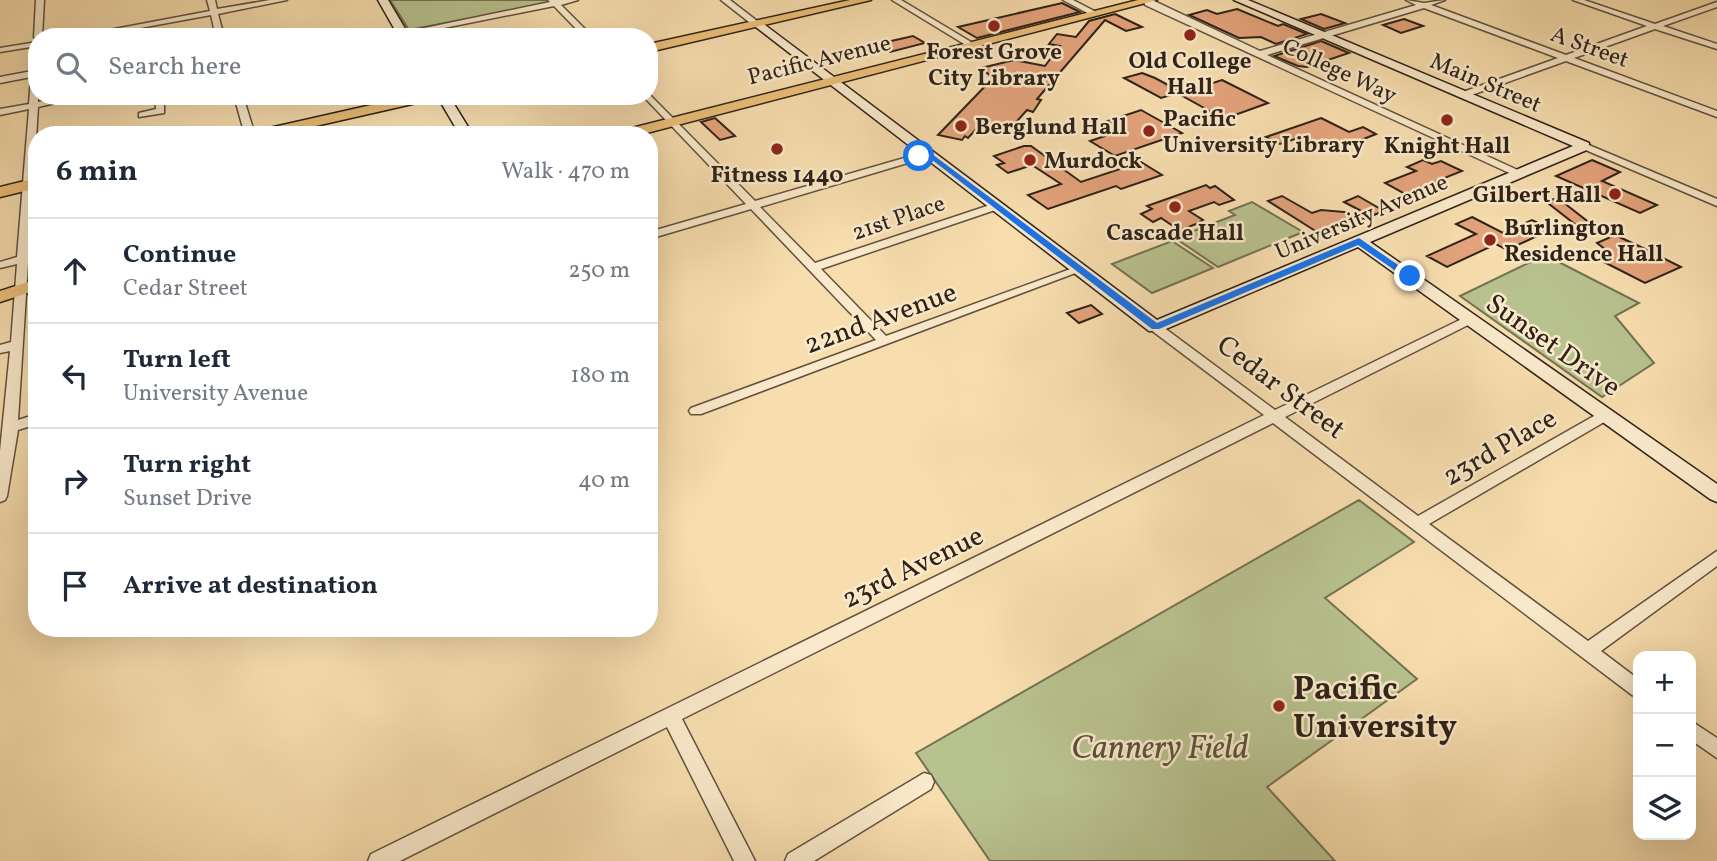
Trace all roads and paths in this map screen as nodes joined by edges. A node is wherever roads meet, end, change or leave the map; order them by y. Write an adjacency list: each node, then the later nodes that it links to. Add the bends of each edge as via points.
1 (40, 0): 22 (street)
2 (211, 0): 18 (street)
3 (283, 0): 18 (street)
4 (383, 0): 25 (street)
5 (573, 0): 15 (street)
6 (725, 0): 20 (street, Cedar Street)
7 (865, 0): 20 (main road)
8 (896, 0): 30 (street)
9 (1068, 0): 19 (street)
10 (1149, 0): 19 (main road, Pacific Avenue); 34 (street, College Way)
11 (1239, 0): 28 (street, Main Street)
12 (1410, 0): 17 (street, A Street)
13 (1441, 0): 17 (street)
14 (1577, 0): 21 (street)
15 (554, 2): 26 (street); 27 (street)
16 (1717, 4): 21 (street)
17 (1424, 5): 28 (street); 35 (street, A Street)
18 (214, 12): 23 (street); 24 (street)
19 (1096, 14): 30 (main road, Pacific Avenue)
20 (757, 24): 31 (main road); 38 (street, Cedar Street)
21 (1657, 27): 32 (street); 35 (street)
22 (38, 28)
23 (126, 28)
24 (218, 28)
25 (400, 28)
26 (436, 28)
27 (580, 28)
28 (1322, 35): 34 (street); 39 (street, Main Street)
29 (28, 45): 33 (street)
30 (972, 45): 38 (main road, Pacific Avenue)
31 (658, 46)
32 (1717, 47)
33 (0, 50)
34 (1259, 54): 58 (street, College Way)
35 (1568, 58): 39 (street); 48 (street, A Street)
36 (28, 75): 37 (street)
37 (0, 80)
38 (832, 81): 50 (main road, Pacific Avenue); 57 (street, Cedar Street)
39 (1463, 95): 56 (street, Main Street)
40 (38, 105): 46 (street)
41 (160, 105): 49 (street, via 161,111)
42 (241, 105): 52 (street)
43 (390, 105): 53 (main road)
44 (449, 105): 54 (street)
45 (656, 105): 50 (street)
46 (33, 106): 47 (street); 51 (street)
47 (0, 112)
48 (1717, 114)
49 (142, 115)
50 (672, 122): 55 (main road, Pacific Avenue); 64 (street)
51 (33, 126)
52 (247, 126)
53 (296, 126)
54 (461, 126)
55 (656, 126)
56 (1584, 146): 58 (street, University Avenue); 62 (street, Main Street)
57 (928, 153): 64 (street); 65 (street, Cedar Street)
58 (1518, 174): 68 (street, University Avenue)
59 (28, 186): 61 (main road)
60 (1717, 188): 62 (street)
61 (0, 191)
62 (1701, 196): 63 (street, Main Street)
63 (1717, 203)
64 (752, 206): 67 (street); 71 (street)
65 (997, 206): 71 (street, 21st Place); 72 (street, Cedar Street)
66 (28, 215): 69 (street)
67 (658, 233)
68 (1359, 241): 75 (street, Sunset Drive); 76 (street, University Avenue)
69 (22, 260): 70 (street); 73 (street)
70 (0, 265)
71 (812, 268): 77 (street)
72 (1080, 269): 76 (street, Cedar Street); 77 (street, 22nd Avenue)
73 (28, 287): 74 (main road); 78 (street)
74 (0, 297)
75 (1470, 319): 81 (street, Sunset Drive); 82 (street, 23rd Avenue)
76 (1156, 327): 82 (street, Cedar Street)
77 (885, 342): 80 (street, 22nd Avenue)
78 (17, 345): 79 (street); 84 (street)
79 (0, 349)
80 (696, 411)
81 (1606, 415): 85 (street, Sunset Drive); 87 (street, 23rd Place)
82 (1276, 416): 87 (street, Cedar Street); 91 (street, 23rd Avenue)
83 (28, 422): 84 (street)
84 (11, 427): 86 (street)
85 (1717, 494)
86 (0, 496)
87 (1418, 523): 89 (street, Cedar Street)
88 (1717, 557): 89 (street)
89 (1588, 652): 90 (street, Cedar Street)
90 (1633, 685)
91 (670, 715): 95 (street, 23rd Avenue); 96 (street)
92 (1696, 733): 93 (street)
93 (1717, 749)
94 (924, 782): 97 (street)
95 (378, 861)
96 (745, 861)
97 (795, 861)

